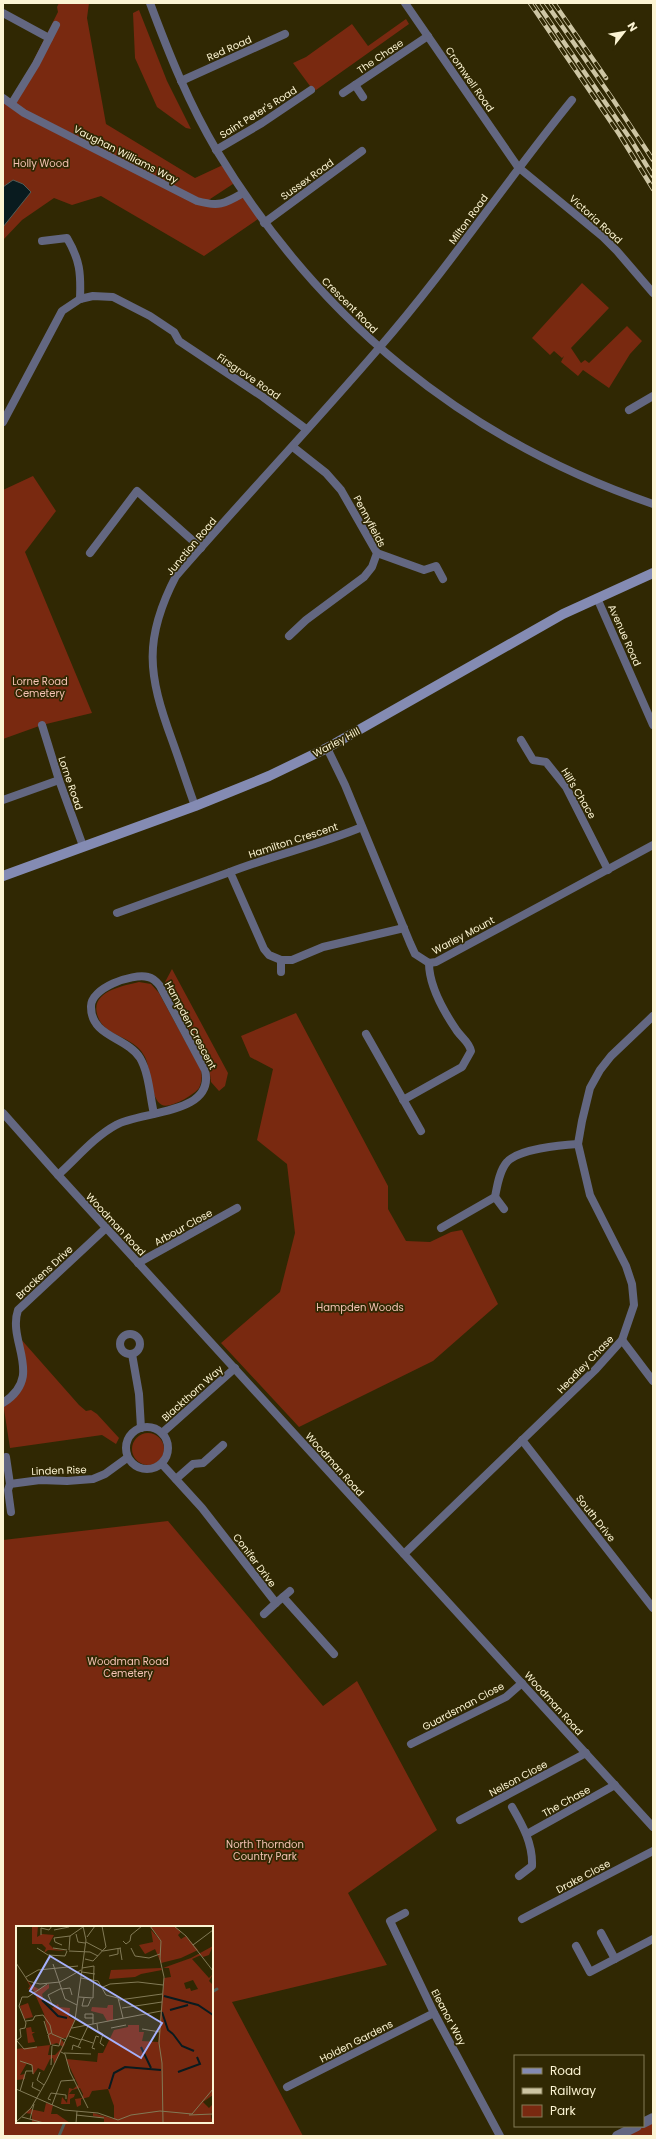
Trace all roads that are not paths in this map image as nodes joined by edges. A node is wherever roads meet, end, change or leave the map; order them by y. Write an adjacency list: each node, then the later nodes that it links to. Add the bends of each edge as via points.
1 (150, 3): 8 (street, Crescent Road)
2 (405, 3): 6 (street, Cromwell Road)
3 (3, 13): 7 (street)
4 (56, 25): 7 (street)
5 (285, 34): 8 (street, Red Road)
6 (428, 36): 9 (street, The Chase); 18 (street, Cromwell Road)
7 (49, 38): 15 (street)
8 (181, 81): 16 (street, Crescent Road)
9 (355, 85): 11 (street, The Chase); 12 (street)
10 (311, 90): 16 (street, Saint Peter's Road)
11 (343, 93)
12 (363, 97)
13 (3, 98): 15 (street, Vaughan Williams Way)
14 (572, 100): 18 (street, Milton Road)
15 (12, 103): 19 (street, Vaughan Williams Way, via 24,113 197,202 222,205)
16 (216, 150): 19 (street, Crescent Road)
17 (362, 151): 20 (street, Sussex Road)
18 (518, 166): 22 (street, Victoria Road, via 612,246); 24 (street, Milton Road, via 451,261)
19 (243, 193): 20 (street, Crescent Road)
20 (264, 223): 24 (street, Crescent Road, via 322,292)
21 (42, 241): 23 (street, via 67,238 76,253 81,272)
22 (653, 293)
23 (80, 299): 27 (street, via 62,311); 28 (street, Firsgrove Road, via 113,296 150,316 174,332 179,341)
24 (379, 348): 28 (street, Junction Road); 30 (street, Crescent Road, via 437,395 510,441 577,474)
25 (653, 396): 26 (street)
26 (629, 410)
27 (3, 422)
28 (306, 429): 29 (street, Junction Road)
29 (293, 446): 31 (street, Junction Road); 33 (street, Pennyfields, via 326,473 341,490)
30 (653, 504)
31 (201, 548): 32 (street, via 138,491); 44 (street, Junction Road, via 176,576 160,609 153,642 152,672 159,707)
32 (90, 553)
33 (377, 553): 35 (street, via 424,570 436,566); 37 (street, Pennyfields, via 372,567 364,577 306,620)
34 (653, 573): 36 (main road, Warley Hill)
35 (443, 579)
36 (597, 598): 39 (street, Avenue Road); 41 (main road, Warley Hill, via 539,627)
37 (289, 636)
38 (42, 725): 42 (street, Lorne Road)
39 (653, 725)
40 (521, 740): 48 (street, Hill's Chace, via 533,760 546,762 566,787)
41 (327, 748): 44 (main road, Warley Hill, via 269,776); 45 (street, Warley Mount)
42 (59, 780): 43 (street); 47 (street, Lorne Road)
43 (4, 800)
44 (195, 806): 47 (main road, Warley Hill)
45 (362, 827): 49 (street, Hamilton Crescent, via 301,850 266,858); 52 (street, Warley Mount)
46 (653, 845): 48 (street, Warley Mount)
47 (83, 846): 50 (main road, Warley Hill)
48 (608, 870): 54 (street, Warley Mount, via 436,962)
49 (230, 872): 51 (street, Hamilton Crescent); 53 (street, via 264,949)
50 (3, 876)
51 (117, 913)
52 (404, 928): 53 (street, via 337,943 292,960); 54 (street, Warley Mount, via 415,954)
53 (281, 960): 55 (street)
54 (429, 963): 58 (street, via 436,994 458,1032 469,1043 471,1051 462,1067)
55 (281, 972)
56 (653, 1016): 62 (street, Headley Chase, via 611,1056 590,1088 584,1106)
57 (366, 1034): 58 (street)
58 (403, 1100): 61 (street)
59 (3, 1114): 63 (street, Woodman Road)
60 (154, 1114): 60 (street, Hampden Crescent, via 172,1110 194,1100 204,1089 207,1077 160,986 147,977 132,977 100,991 92,1000 91,1012 100,1029 130,1046 141,1059); 63 (street, Hampden Crescent, via 116,1124)
61 (421, 1131)
62 (578, 1144): 64 (street, via 519,1154 502,1169); 70 (street, Headley Chase, via 590,1196 626,1266 632,1284 634,1305)
63 (58, 1175): 67 (street, Woodman Road)
64 (494, 1197): 66 (street); 68 (street)
65 (237, 1208): 69 (street, Arbour Close)
66 (504, 1209)
67 (106, 1228): 69 (street, Woodman Road); 74 (street, Brackens Drive, via 18,1310 15,1319 23,1374 20,1386 10,1399)
68 (442, 1228)
69 (138, 1263): 72 (street, Woodman Road)
70 (622, 1340): 73 (street); 77 (street, Headley Chase, via 596,1369)
71 (132, 1354): 75 (street, via 139,1394)
72 (235, 1368): 76 (street, Blackthorn Way); 85 (street, Woodman Road)
73 (653, 1381)
74 (3, 1403)
75 (141, 1428): 76 (street, via 148,1427); 80 (street, via 130,1434 125,1441)
76 (162, 1433): 81 (street, via 168,1445 166,1458)
77 (522, 1440): 85 (street, Headley Chase); 89 (street, South Drive)
78 (223, 1445): 82 (street, via 203,1463 193,1464)
79 (6, 1457): 83 (street)
80 (127, 1458): 81 (street, via 135,1467 143,1469 152,1469); 83 (street, Linden Rise, via 105,1474 93,1479 40,1480)
81 (162, 1464): 82 (street, Conifer Drive)
82 (176, 1479): 88 (street, Conifer Drive, via 212,1519)
83 (7, 1488): 84 (street)
84 (11, 1512)
85 (404, 1554): 92 (street, Woodman Road)
86 (290, 1591): 87 (street)
87 (283, 1597): 88 (street, Conifer Drive); 91 (street, Conifer Drive)
88 (276, 1603): 90 (street)
89 (653, 1608)
90 (264, 1614)
91 (334, 1654)
92 (522, 1683): 93 (street, Guardsman Close, via 506,1697); 94 (street, Woodman Road)
93 (411, 1744)
94 (586, 1753): 95 (street, Woodman Road); 97 (street, Nelson Close)
95 (615, 1785): 98 (street, Woodman Road); 99 (street, The Chase)
96 (512, 1807): 99 (street)
97 (460, 1820)
98 (653, 1827)
99 (527, 1834): 101 (street, via 532,1866)
100 (653, 1851): 103 (street, Drake Close)
101 (520, 1876)
102 (405, 1913): 108 (street, Eleanor Way, via 390,1921)
103 (522, 1920)
104 (601, 1933): 107 (street)
105 (653, 1939): 107 (street)
106 (576, 1946): 107 (street, via 590,1972)
107 (615, 1959)
108 (434, 2013): 109 (street, Holden Gardens); 113 (street, Eleanor Way)
109 (288, 2087)
110 (653, 2118): 111 (street)
111 (644, 2122)
112 (635, 2127): 114 (street)
113 (500, 2136)
114 (617, 2136)

